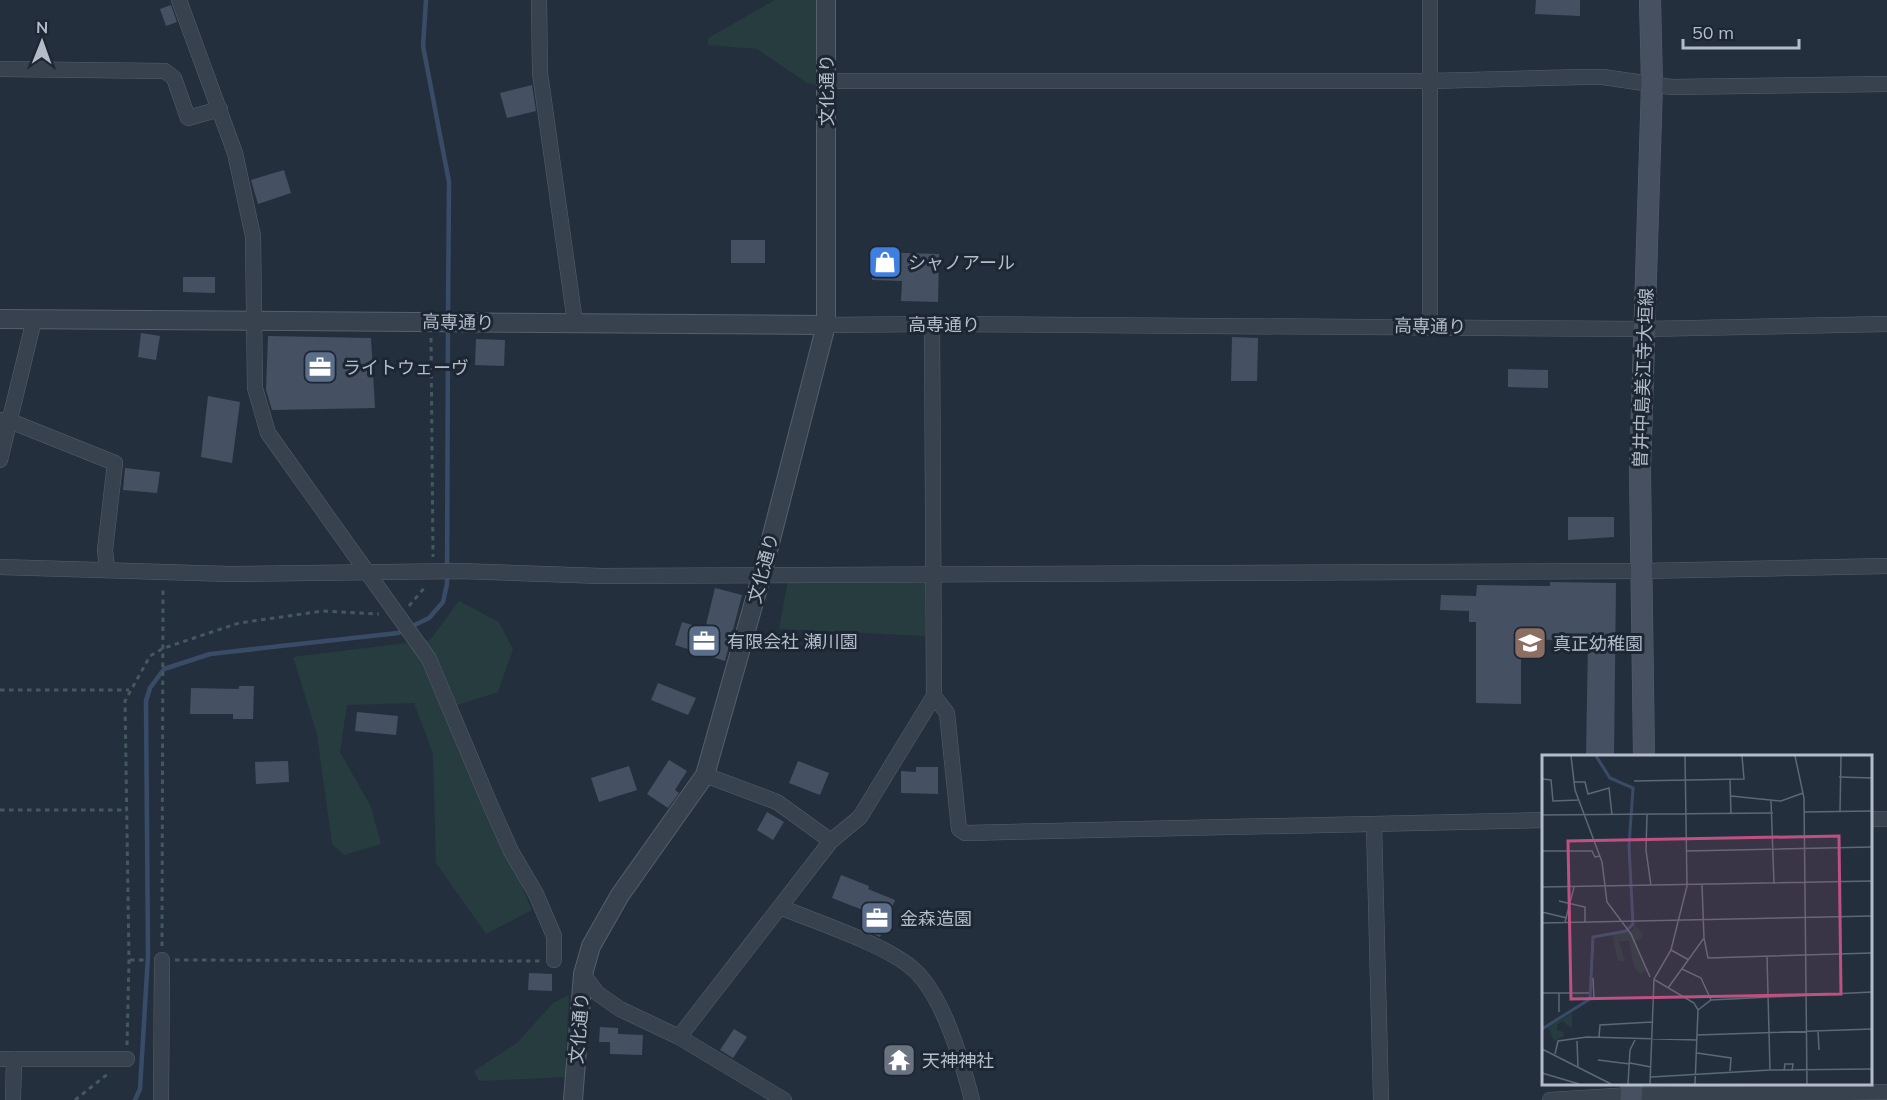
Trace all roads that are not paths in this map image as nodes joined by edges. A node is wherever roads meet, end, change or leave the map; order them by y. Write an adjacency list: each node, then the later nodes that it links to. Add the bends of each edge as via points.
1 (179, 0): 11 (street)
2 (539, 0): 15 (street, via 540,73)
3 (826, 0): 7 (street, 文化通り)
4 (1430, 0): 8 (street)
5 (1650, 0): 9 (main road, 曽井中島美江寺大垣線)
6 (0, 69): 11 (street, via 165,71 174,78 188,118)
7 (826, 81): 8 (street); 18 (street, 文化通り)
8 (1430, 81): 9 (street, via 1603,77); 19 (street)
9 (1652, 84): 10 (street); 20 (main road, 曽井中島美江寺大垣線)
10 (1887, 84)
11 (220, 109): 14 (street, via 235,153 253,236)
12 (0, 319): 13 (street, 高専通り)
13 (34, 320): 14 (street, 高専通り); 21 (street)
14 (256, 321): 15 (street, 高専通り); 27 (street, via 255,388 268,433)
15 (575, 322): 18 (street, 高専通り)
16 (932, 324): 18 (street, 高専通り); 19 (street, 高専通り); 28 (street)
17 (1887, 324): 20 (street, 高専通り)
18 (826, 325): 29 (street, 文化通り)
19 (1430, 326): 20 (street, 高専通り)
20 (1645, 329): 26 (main road, 曽井中島美江寺大垣線)
21 (5, 421): 22 (street); 25 (street, via 115,463)
22 (0, 460)
23 (1887, 566): 26 (street)
24 (0, 567): 25 (street)
25 (106, 569): 27 (street, via 229,574)
26 (1641, 571): 28 (street); 31 (main road, 曽井中島美江寺大垣線)
27 (366, 573): 29 (street); 38 (street, via 429,659 503,832 554,936)
28 (933, 573): 29 (street); 30 (street)
29 (762, 574): 32 (street, 文化通り)
30 (934, 696): 34 (street, via 947,713 959,828 965,833); 35 (street, via 860,817)
31 (1644, 755)
32 (705, 775): 35 (street, via 777,802); 39 (street, 文化通り, via 620,895 591,946)
33 (1542, 820): 34 (street)
34 (1374, 825): 50 (street)
35 (831, 841): 36 (street)
36 (780, 906): 40 (street); 49 (street, via 913,968 934,993)
37 (162, 960): 46 (street)
38 (554, 960)
39 (584, 974): 40 (street, via 597,993 620,1009); 47 (street, 文化通り)
40 (679, 1037): 48 (street)
41 (7, 1059): 42 (street); 45 (street)
42 (127, 1059)
43 (1887, 1092): 44 (street)
44 (1631, 1093): 51 (street)
45 (13, 1100)
46 (161, 1100)
47 (573, 1100)
48 (784, 1100)
49 (972, 1100)
50 (1381, 1100)
51 (1550, 1100)

